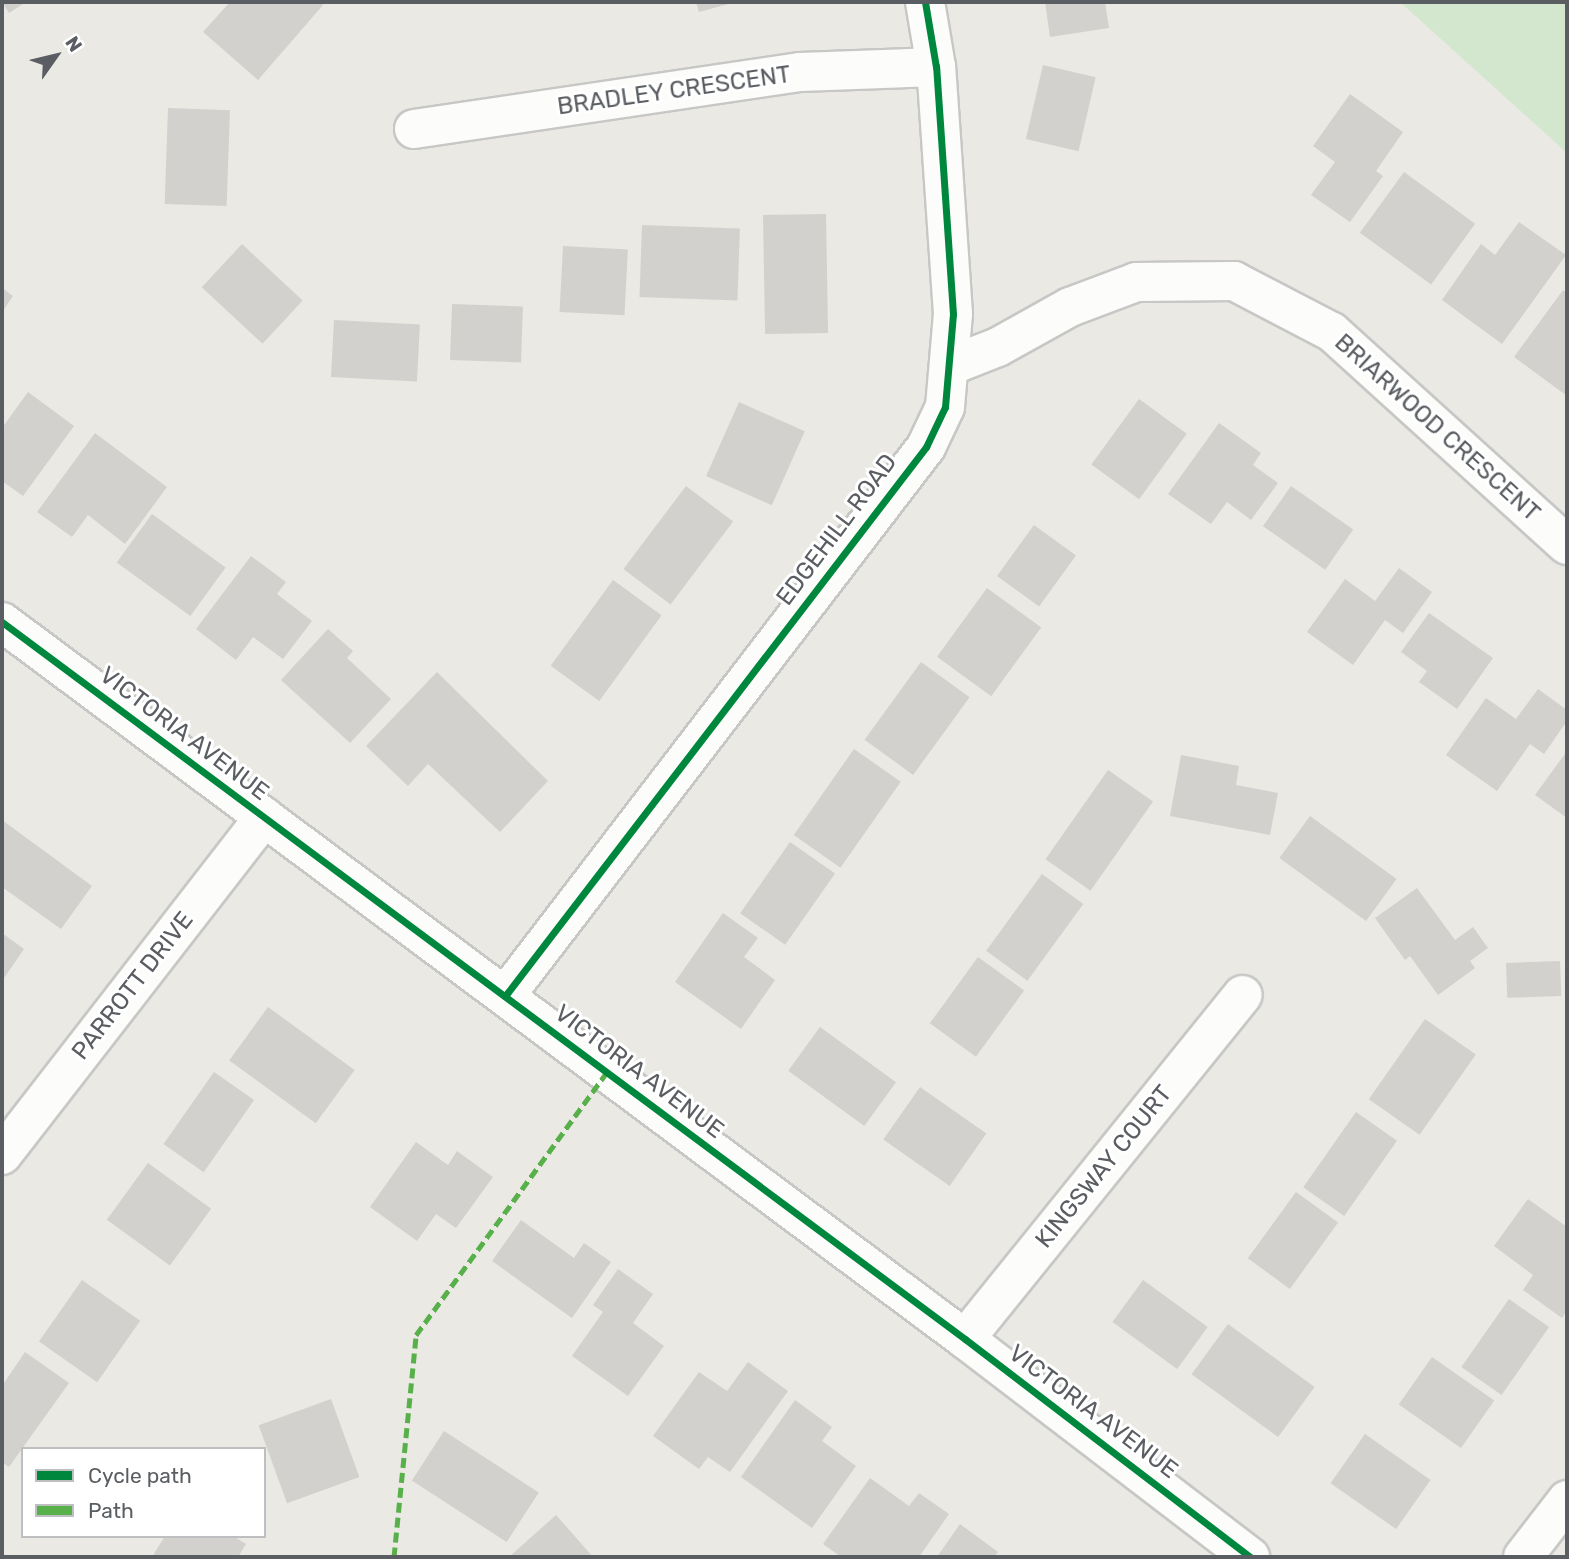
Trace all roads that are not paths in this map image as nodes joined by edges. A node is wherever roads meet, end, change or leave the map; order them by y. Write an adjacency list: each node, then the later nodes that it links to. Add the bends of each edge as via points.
1 (925, 2): 2 (street, EDGEHILL ROAD)
2 (936, 67): 3 (street, BRADLEY CRESCENT, via 800,72); 4 (street, EDGEHILL ROAD, via 953,314)
3 (414, 129)
4 (952, 365): 5 (street, BRIARWOOD CRESCENT, via 998,347 1070,307 1136,282 1234,281 1332,332); 9 (street, EDGEHILL ROAD, via 944,407 926,447)
5 (1567, 545)
6 (2, 622): 7 (street, VICTORIA AVENUE)
7 (264, 817): 9 (street, VICTORIA AVENUE); 10 (street, PARROTT DRIVE)
8 (1243, 995): 11 (street, KINGSWAY COURT)
9 (505, 996): 11 (street, VICTORIA AVENUE)
10 (2, 1154)
11 (965, 1339): 13 (street, VICTORIA AVENUE)
12 (1567, 1500): 14 (street)
13 (1250, 1557)
14 (1524, 1557)

